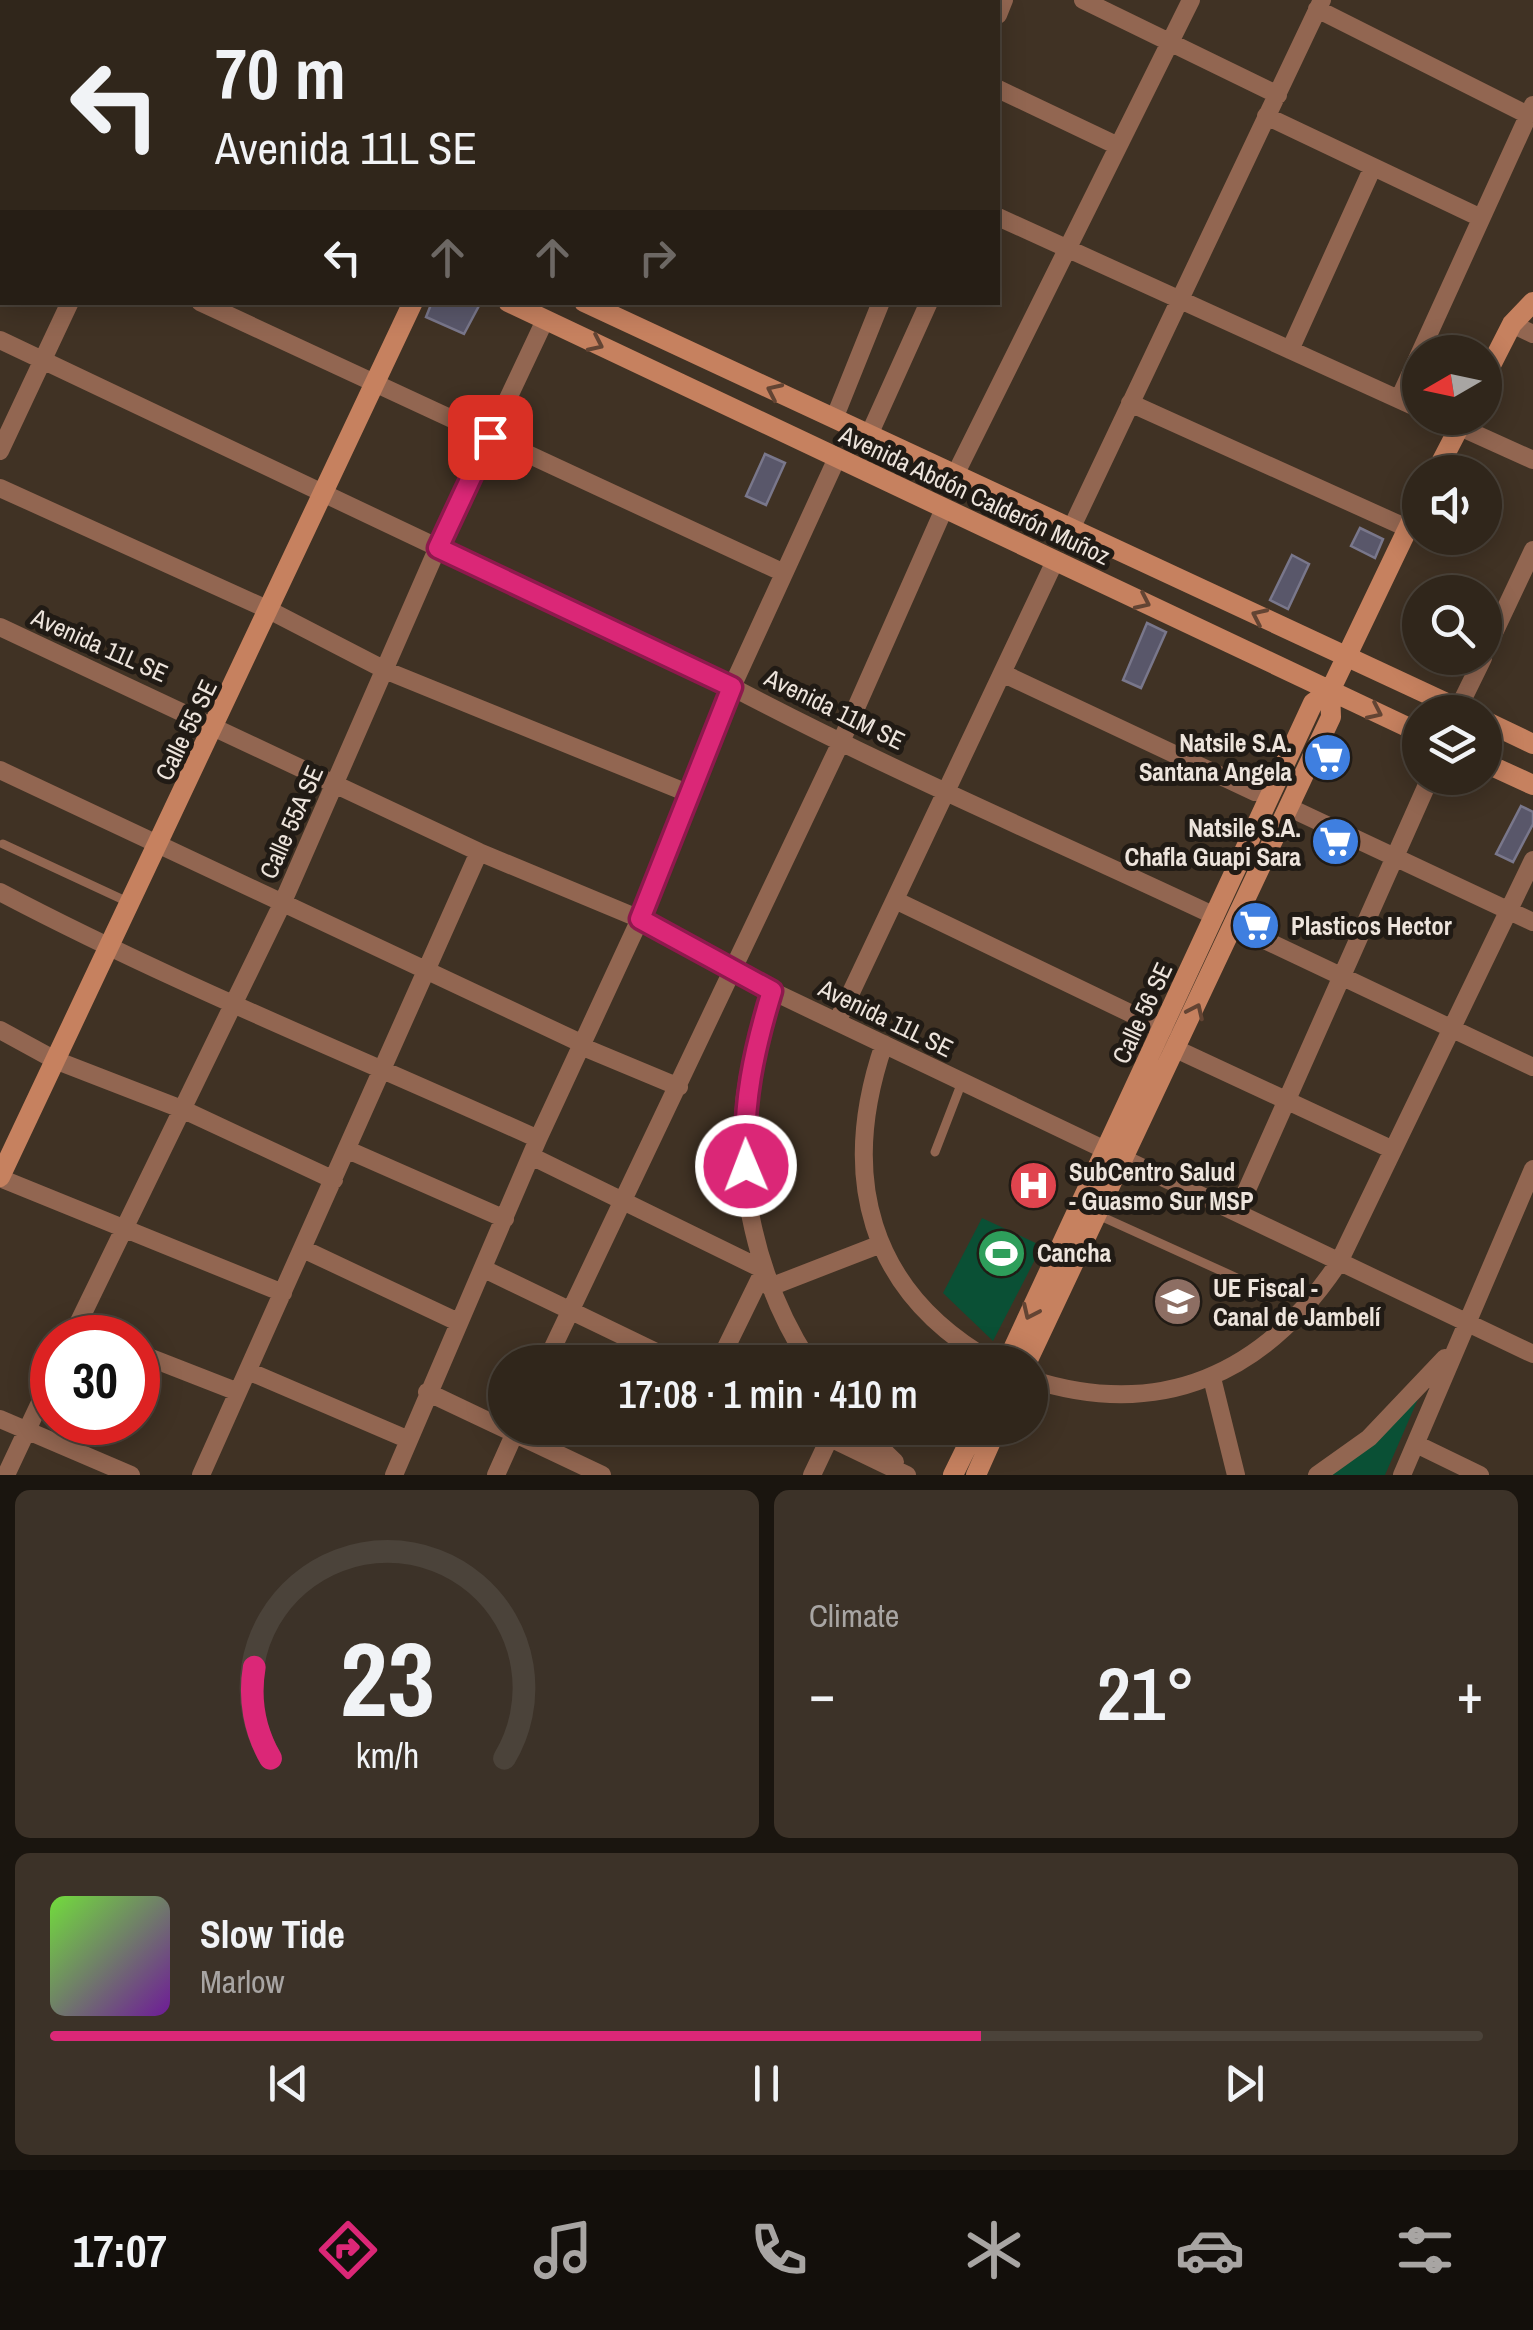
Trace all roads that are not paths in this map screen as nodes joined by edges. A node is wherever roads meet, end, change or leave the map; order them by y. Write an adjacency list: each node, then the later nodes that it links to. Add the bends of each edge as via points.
1 (1084, 0): 4 (street)
2 (1190, 0): 4 (street)
3 (1320, 5): 6 (street); 7 (street)
4 (1170, 42): 6 (street); 9 (street)
5 (1000, 90): 9 (street)
6 (1278, 95): 8 (street)
7 (1531, 110): 12 (street)
8 (1266, 116): 10 (street); 14 (street)
9 (1118, 146): 13 (street)
10 (1373, 168): 12 (street); 28 (street)
11 (1000, 218): 13 (street)
12 (1481, 218): 31 (street)
13 (1067, 248): 14 (street); 41 (street)
14 (1180, 300): 28 (street); 33 (street)
15 (1533, 302): 24 (main road)
16 (69, 305): 29 (street)
17 (206, 305): 30 (street)
18 (412, 305): 30 (main road, Calle 55 SE)
19 (514, 305): 23 (main road, Avenida Abdón Calderón Muñoz)
20 (590, 305): 34 (main road, Avenida Abdón Calderón Muñoz, one-way to 20)
21 (879, 305): 34 (street)
22 (928, 305): 35 (street)
23 (544, 320): 37 (street, Calle 55A SE); 39 (main road, Avenida Abdón Calderón Muñoz, one-way to 39)
24 (1512, 324): 25 (street); 27 (main road)
25 (1533, 334)
26 (0, 340): 29 (street, Avenida 11M SE)
27 (1502, 344)
28 (1290, 350): 31 (street)
29 (43, 360): 38 (street); 43 (street, Avenida 11M SE)
30 (375, 384): 37 (street); 43 (main road, Calle 55 SE)
31 (1399, 399): 32 (street)
32 (1402, 400)
33 (1130, 403): 45 (street); 46 (street)
34 (834, 418): 35 (main road, Avenida Abdón Calderón Muñoz)
35 (869, 435): 41 (main road, Avenida Abdón Calderón Muñoz)
36 (1482, 435): 40 (street)
37 (490, 437): 48 (street, Calle 55A SE); 51 (street)
38 (0, 451)
39 (837, 458): 44 (main road, Avenida Abdón Calderón Muñoz); 51 (street)
40 (1533, 460)
41 (955, 475): 46 (main road, Avenida Abdón Calderón Muñoz)
42 (0, 488): 52 (street)
43 (323, 493): 48 (street, Avenida 11M SE); 52 (main road, Calle 55 SE)
44 (944, 510): 50 (main road, Avenida Abdón Calderón Muñoz); 64 (street)
45 (1402, 526)
46 (1071, 529): 55 (main road, Avenida Abdón Calderón Muñoz, one-way to 46)
47 (1402, 539): 55 (main road, Calle 56 SE)
48 (438, 548): 56 (street, Calle 55A SE); 58 (street, Avenida 11M SE)
49 (1533, 550): 53 (street)
50 (1056, 561): 57 (street); 59 (main road, Avenida Abdón Calderón Muñoz, one-way to 59)
51 (784, 573): 58 (street)
52 (269, 610): 56 (street); 62 (main road, Calle 55 SE)
53 (1502, 616)
54 (0, 627): 62 (street, Avenida 11L SE)
55 (1347, 658): 59 (main road, Calle 56 SE); 60 (main road, Avenida Abdón Calderón Muñoz)
56 (387, 671): 68 (street, Calle 55A SE); 72 (street)
57 (1002, 674): 70 (street); 71 (street)
58 (732, 687): 64 (street, Avenida 11M SE); 72 (street)
59 (1330, 690): 61 (main road, Avenida Abdón Calderón Muñoz, one-way to 61); 74 (main road, Calle 56 SE, via 1330,717); 85 (main road, Calle 56 SE, via 1313,704)
60 (1427, 695)
61 (1402, 724)
62 (217, 726): 68 (street, Avenida 11L SE); 76 (main road, Calle 55 SE)
63 (1502, 730): 65 (main road)
64 (840, 744): 70 (street, Avenida 11M SE); 90 (street)
65 (1533, 744)
66 (0, 770): 76 (street)
67 (1502, 771): 69 (main road)
68 (335, 785): 77 (street, Avenida 11L SE); 83 (street, Calle 55A SE)
69 (1533, 786)
70 (948, 789): 81 (street); 85 (street, Avenida 11M SE)
71 (1255, 792)
72 (690, 794): 86 (street)
73 (1422, 795): 78 (street)
74 (1288, 807): 78 (street); 88 (main road, Calle 56 SE)
75 (3, 844): 82 (lane)
76 (158, 844): 82 (main road, Calle 55 SE); 83 (street)
77 (480, 852): 86 (street, Avenida 11L SE); 91 (street)
78 (1394, 857): 84 (street); 92 (street)
79 (1533, 860): 84 (street)
80 (0, 892): 89 (street)
81 (895, 900): 95 (street); 97 (street)
82 (130, 904): 89 (main road, Calle 55 SE)
83 (282, 904): 91 (street); 94 (street, Calle 55A SE)
84 (1509, 910): 87 (street); 96 (street)
85 (1215, 916): 97 (main road, Calle 56 SE)
86 (640, 919): 90 (street, Avenida 11L SE); 100 (street)
87 (1533, 922)
88 (1235, 926): 92 (street); 101 (main road, Calle 56 SE, one-way to 88)
89 (106, 948): 94 (street); 102 (main road, Calle 55 SE)
90 (734, 967): 93 (street, Avenida 11L SE); 106 (street)
91 (429, 972): 100 (street); 104 (street)
92 (1342, 976): 96 (street); 107 (street)
93 (772, 991): 95 (street, Avenida 11L SE); 127 (street, via 751,1060 744,1130 748,1201)
94 (230, 1006): 104 (street); 108 (street, Calle 55A SE)
95 (837, 1022): 99 (street, Avenida 11L SE)
96 (1452, 1028): 103 (street); 111 (street)
97 (1163, 1029): 113 (main road, Calle 56 SE)
98 (0, 1030): 102 (street)
99 (884, 1044): 105 (street, Avenida 11L SE); 123 (street, via 867,1092 861,1143 866,1194)
100 (584, 1046): 106 (street); 109 (street)
101 (1178, 1050): 107 (street); 113 (main road, Calle 56 SE)
102 (55, 1060): 108 (street); 115 (main road, Calle 55 SE)
103 (1533, 1067)
104 (382, 1068): 109 (street); 110 (street)
105 (962, 1082): 112 (lane); 113 (street, Avenida 11L SE)
106 (679, 1087): 118 (street)
107 (1287, 1099): 111 (street); 119 (street)
108 (184, 1110): 116 (street); 122 (street, Calle 55A SE)
109 (535, 1148): 118 (street); 121 (street)
110 (348, 1150): 116 (street); 121 (street)
111 (1392, 1150): 125 (street)
112 (935, 1152)
113 (1114, 1157): 119 (street, Avenida 11L SE); 120 (main road, Calle 56 SE); 139 (main road, Calle 56 SE, one-way to 139)
114 (1533, 1169): 117 (street)
115 (0, 1177): 122 (street)
116 (334, 1180): 124 (street)
117 (1528, 1196): 133 (street)
118 (624, 1200): 127 (street); 130 (street)
119 (1238, 1212): 125 (street, Avenida 11L SE)
120 (1098, 1215): 128 (lane); 140 (main road, Calle 56 SE)
121 (505, 1219): 126 (street)
122 (126, 1226): 129 (street); 131 (street, Calle 55A SE)
123 (881, 1244): 127 (street); 138 (street, via 930,1318)
124 (303, 1250): 129 (street); 132 (street)
125 (1339, 1262): 133 (street, Avenida 11L SE); 145 (street, via 1278,1337)
126 (484, 1268): 130 (street); 132 (street)
127 (767, 1278): 136 (street); 137 (street)
128 (1237, 1278)
129 (283, 1292): 144 (street)
130 (570, 1310): 134 (street); 135 (street)
131 (82, 1315)
132 (458, 1322): 148 (street)
133 (1465, 1323): 141 (street); 142 (street, Avenida 11L SE)
134 (554, 1345)
135 (642, 1345)
136 (729, 1345)
137 (800, 1345)
138 (969, 1345)
139 (1015, 1345)
140 (1036, 1345)
141 (1457, 1345): 154 (street); 173 (street, via 1369,1438)
142 (1533, 1354)
143 (160, 1362): 147 (street)
144 (248, 1371): 147 (street); 153 (street)
145 (1212, 1378): 146 (street, via 1106,1395); 172 (street)
146 (1048, 1383)
147 (238, 1392): 164 (street)
148 (427, 1392): 149 (street); 153 (street)
149 (488, 1418)
150 (0, 1419): 152 (street)
151 (30, 1424): 152 (street)
152 (26, 1433): 162 (street); 163 (street)
153 (409, 1440): 165 (street)
154 (1416, 1444): 174 (street); 175 (street)
155 (509, 1445): 166 (street)
156 (545, 1445): 167 (street)
157 (826, 1445): 168 (street)
158 (846, 1445): 169 (street)
159 (877, 1445): 169 (street)
160 (968, 1445): 170 (main road)
161 (990, 1445): 171 (main road)
162 (6, 1475)
163 (131, 1475)
164 (201, 1475)
165 (394, 1475)
166 (496, 1475)
167 (602, 1475)
168 (812, 1475)
169 (908, 1475)
170 (954, 1475)
171 (976, 1475)
172 (1236, 1475)
173 (1317, 1475)
174 (1402, 1475)
175 (1480, 1475)

